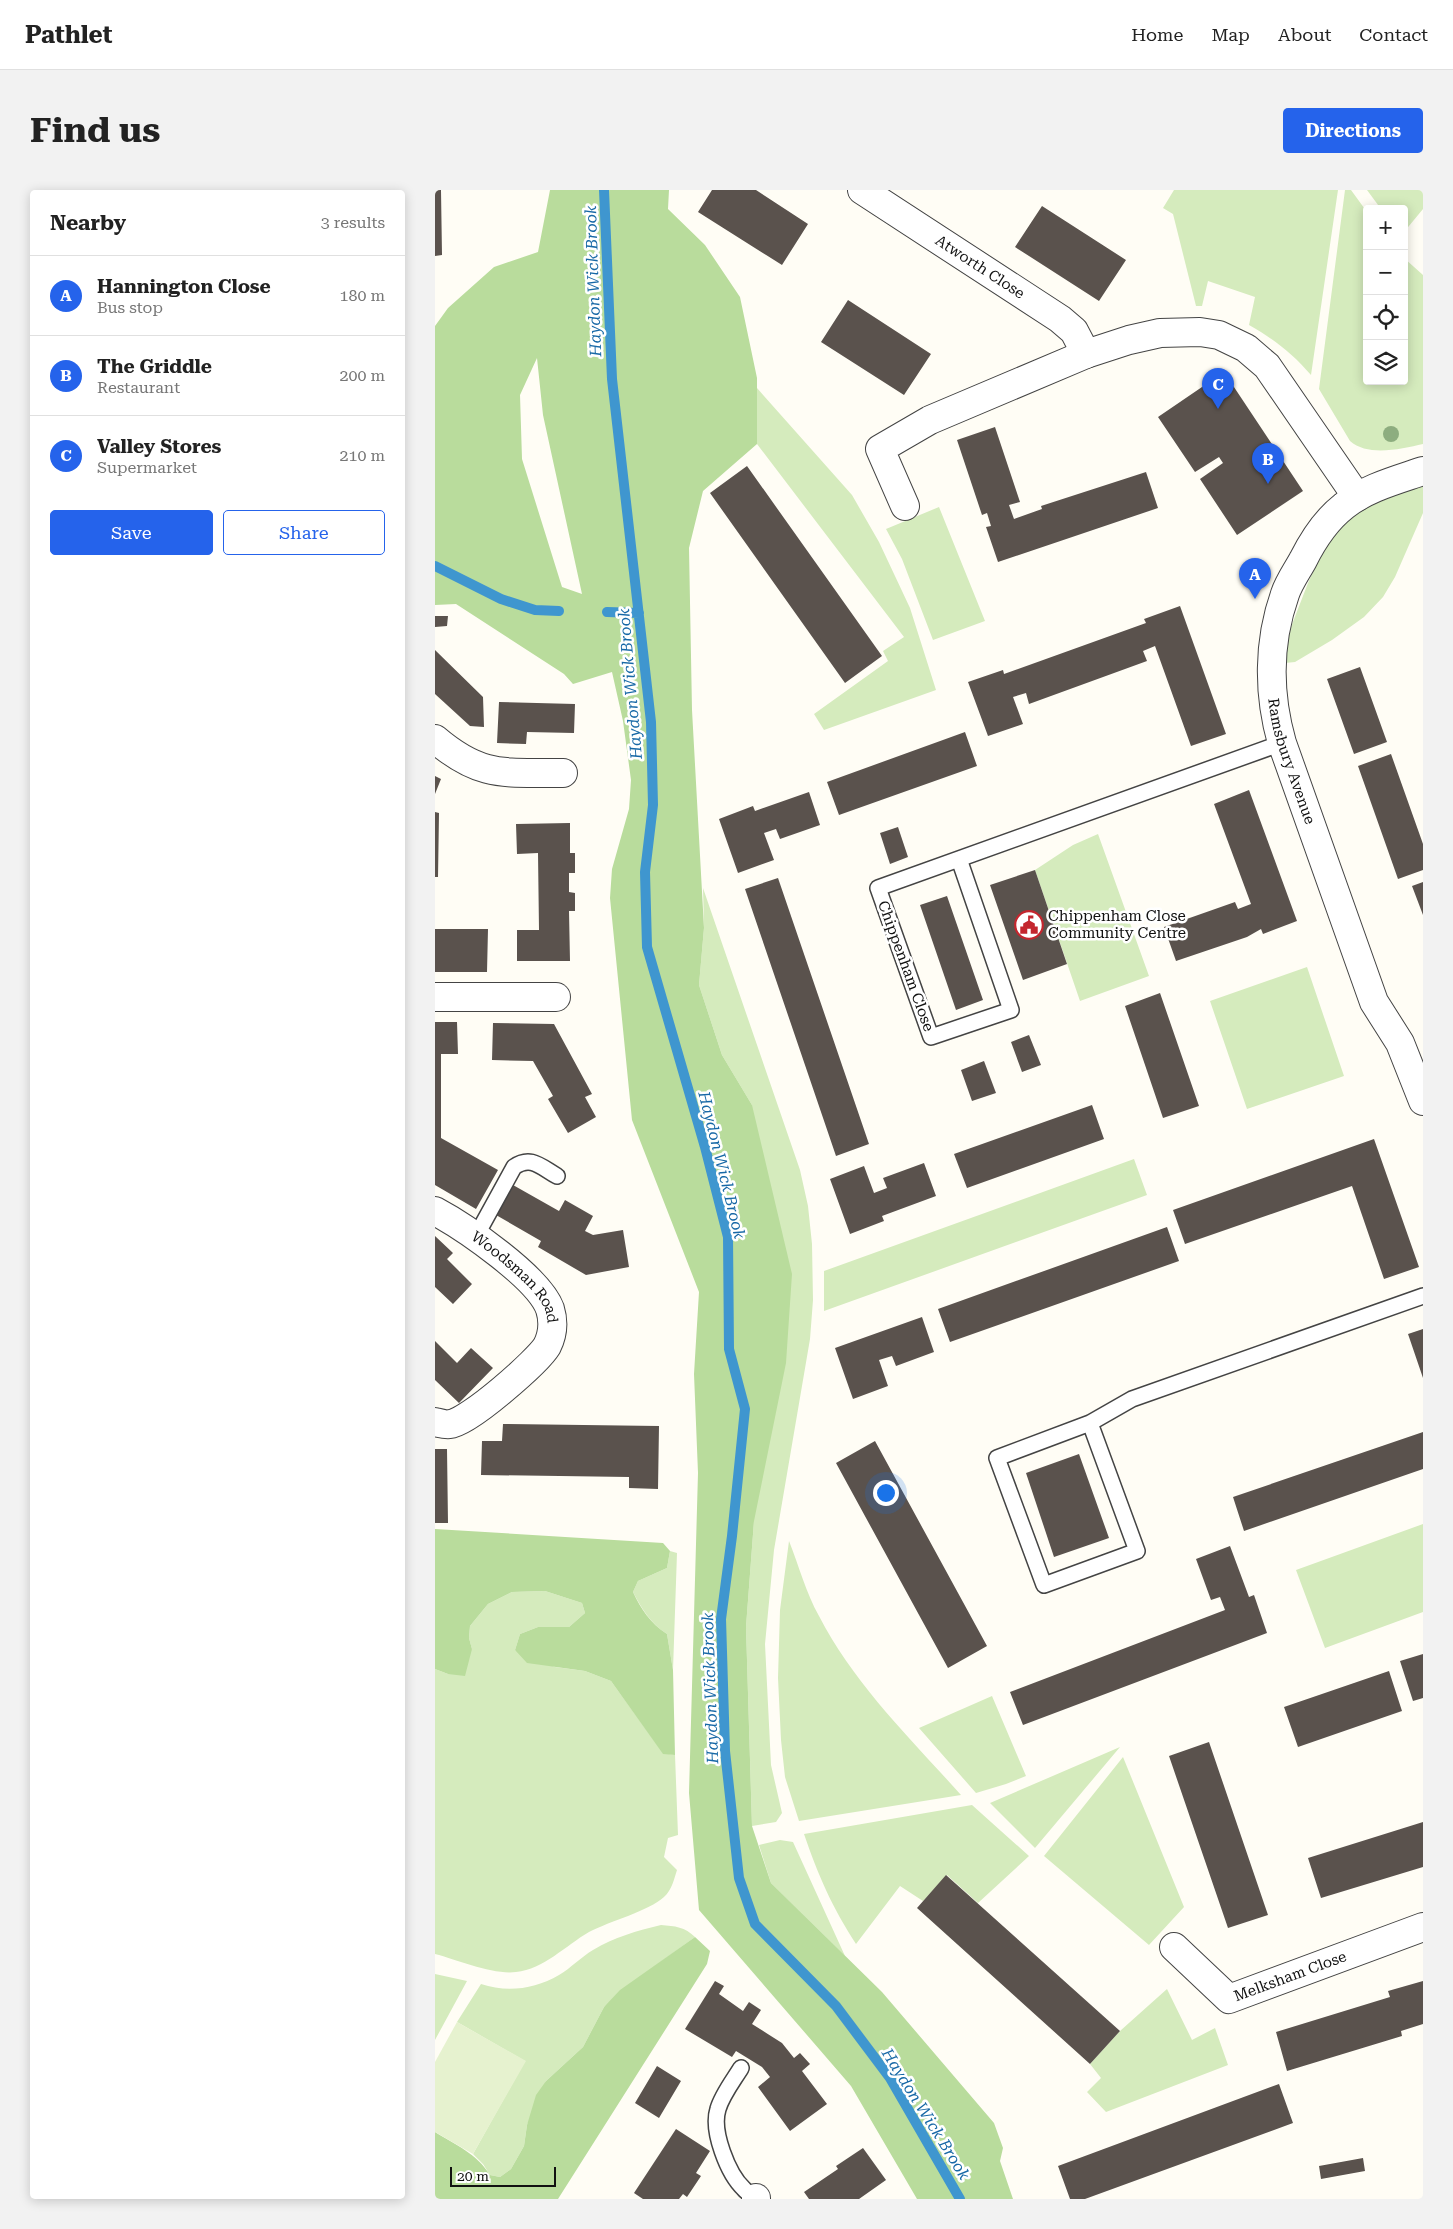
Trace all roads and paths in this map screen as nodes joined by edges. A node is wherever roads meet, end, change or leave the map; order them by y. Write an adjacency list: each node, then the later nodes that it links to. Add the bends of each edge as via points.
1 (862, 190): 2 (street, Atworth Close, via 1060,319 1073,331)
2 (1086, 354): 4 (street, via 1129,340 1179,331 1219,335 1246,348 1267,366); 5 (street, via 930,420 880,449)
3 (1423, 471): 4 (street, Ramsbury Avenue)
4 (1357, 498): 7 (street, Ramsbury Avenue, via 1325,524 1309,548 1286,592 1275,626 1271,688)
5 (905, 506)
6 (435, 738): 8 (street, via 457,757 483,769)
7 (1282, 743): 9 (lane, Chippenham Close); 12 (street, Ramsbury Avenue, via 1374,1002 1400,1043)
8 (563, 773)
9 (959, 859): 9 (lane, Chippenham Close, via 878,888 931,1037 1011,1010)
10 (435, 997): 11 (street)
11 (555, 997)
12 (1423, 1101)
13 (557, 1176): 15 (lane, via 529,1161 514,1167)
14 (435, 1211): 15 (street, Woodsman Road)
15 (475, 1238): 17 (street, Woodsman Road, via 528,1277 543,1295 554,1324 546,1347 489,1401 461,1420 450,1424)
16 (1423, 1296): 18 (lane, via 1132,1399)
17 (435, 1422)
18 (1090, 1423): 18 (lane, via 997,1458 1044,1585 1137,1551)
19 (1423, 1927): 20 (street, Melksham Close, via 1229,1999)
20 (1174, 1947)
21 (741, 2068): 22 (lane, via 720,2103 718,2133 735,2177)
22 (756, 2199)

